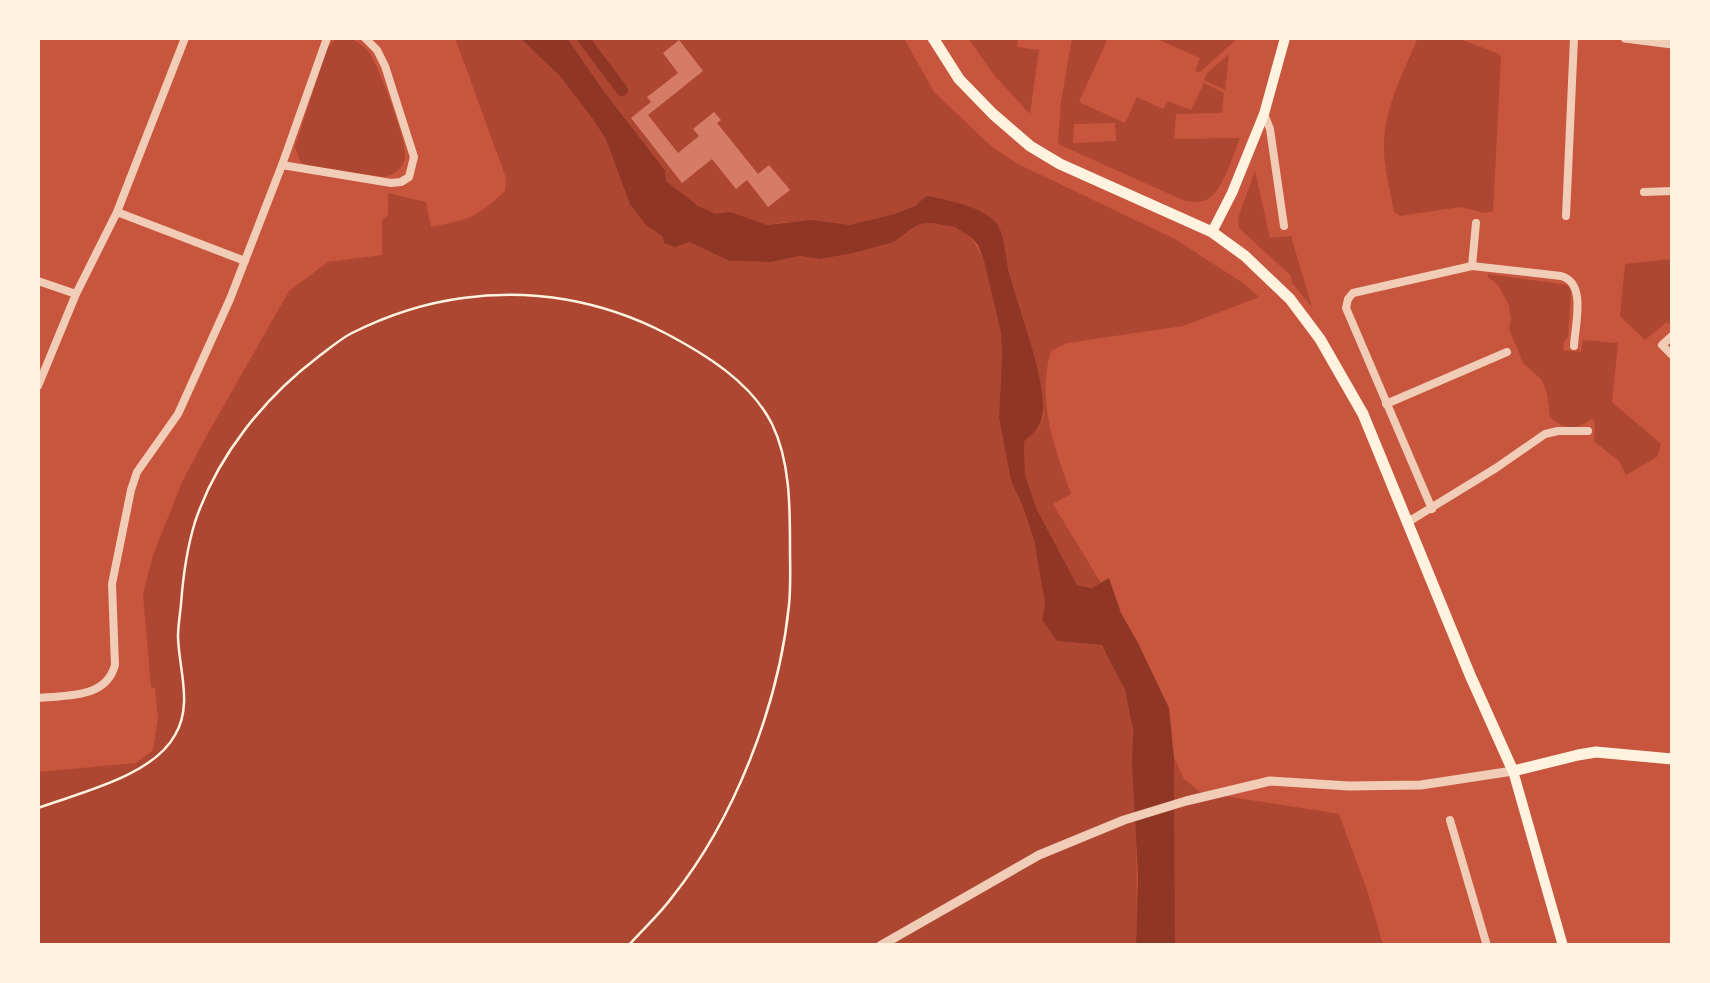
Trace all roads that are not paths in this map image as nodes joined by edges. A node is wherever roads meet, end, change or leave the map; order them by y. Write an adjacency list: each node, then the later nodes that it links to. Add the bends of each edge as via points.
1 (185, 38): 13 (street)
2 (327, 38): 10 (street)
3 (365, 38): 10 (street, via 391,84 414,157 410,176 391,183)
4 (933, 38): 17 (main road, via 959,78 1030,146)
5 (1284, 38): 9 (main road)
6 (1574, 38): 14 (street)
7 (1626, 38): 8 (street)
8 (1672, 44)
9 (1264, 114): 16 (street); 17 (main road)
10 (282, 165): 18 (street)
11 (1672, 191): 12 (street)
12 (1644, 192)
13 (117, 212): 18 (street); 21 (street)
14 (1566, 216)
15 (1476, 224): 19 (street)
16 (1284, 226)
17 (1212, 232): 30 (main road, via 1290,299 1320,339 1363,414)
18 (245, 260): 31 (street, via 178,414 131,490 112,584 112,678 91,692)
19 (1472, 266): 23 (street, via 1571,279 1577,296); 27 (street, via 1348,299)
20 (38, 282): 21 (street)
21 (76, 294): 26 (street)
22 (1672, 336): 25 (street, via 1662,345)
23 (1574, 346)
24 (1507, 352): 27 (street)
25 (1672, 356)
26 (38, 386)
27 (1386, 404): 29 (street)
28 (1588, 431): 29 (street, via 1545,434)
29 (1432, 509): 30 (street)
30 (1408, 522): 33 (main road)
31 (38, 698)
32 (1672, 759): 33 (main road, via 1596,752)
33 (1513, 771): 35 (street, via 1422,785 1270,782 1186,801 1034,858); 37 (main road)
34 (1450, 820): 36 (street)
35 (880, 946)
36 (1487, 946)
37 (1562, 946)

